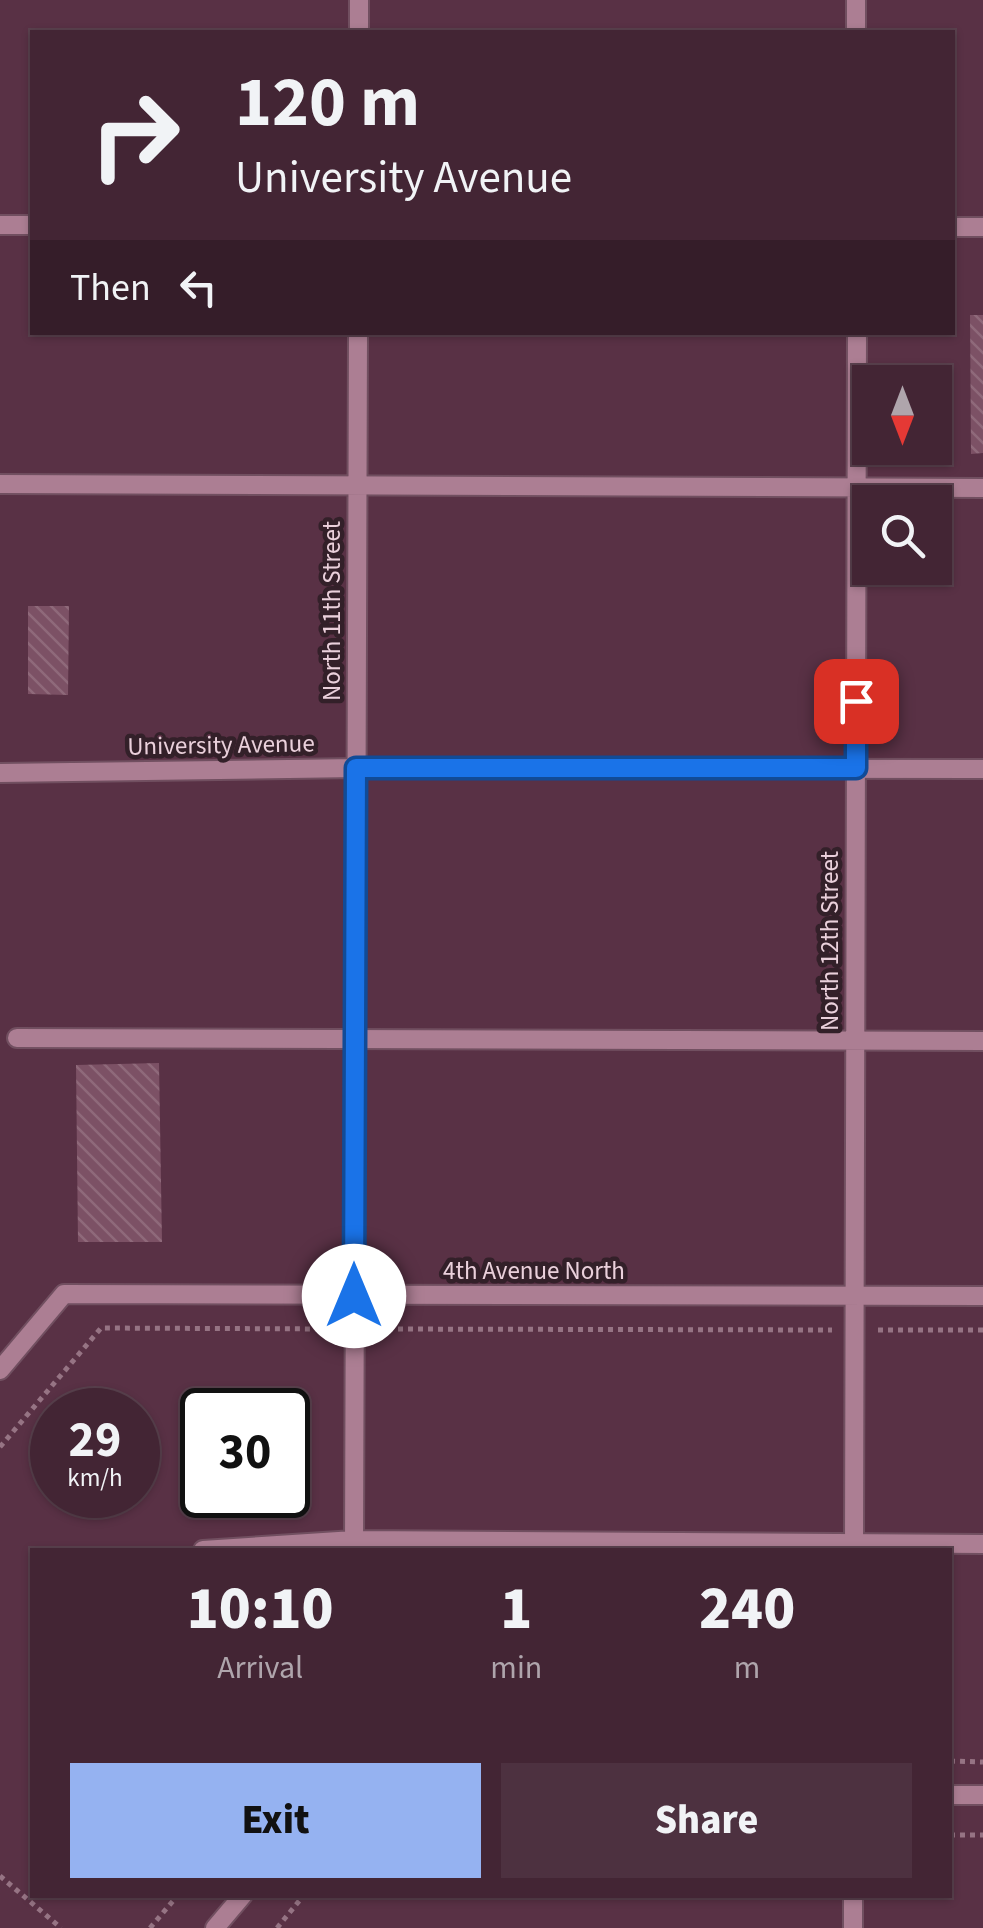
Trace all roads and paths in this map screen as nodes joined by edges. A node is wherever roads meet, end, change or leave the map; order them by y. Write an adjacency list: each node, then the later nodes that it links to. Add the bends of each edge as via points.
1 (358, 0): 3 (street)
2 (856, 0): 4 (street)
3 (358, 30)
4 (856, 30)
5 (0, 225): 6 (street)
6 (30, 225)
7 (955, 227): 8 (street)
8 (983, 227)
9 (358, 335): 12 (street, North 11th Street)
10 (857, 335): 13 (street, North 12th Street)
11 (0, 484): 12 (street)
12 (358, 484): 14 (street); 18 (street, North 11th Street)
13 (856, 485)
14 (852, 488)
15 (952, 488): 16 (street)
16 (983, 488)
17 (856, 585): 19 (street, North 12th Street)
18 (356, 768): 19 (street, University Avenue); 21 (street, University Avenue); 23 (street, North 11th Street)
19 (856, 768): 20 (street, University Avenue); 24 (street, North 12th Street)
20 (983, 769)
21 (0, 773)
22 (18, 1038): 23 (street)
23 (356, 1039): 24 (street); 26 (street, North 11th Street)
24 (855, 1040): 25 (street); 27 (street, North 12th Street)
25 (983, 1041)
26 (354, 1296): 27 (street, 4th Avenue North); 29 (street, North 11th Street); 32 (street, 4th Avenue North, via 64,1294)
27 (854, 1296): 28 (street, 4th Avenue North); 30 (street, North 12th Street)
28 (983, 1296)
29 (354, 1329): 30 (path); 33 (path, via 100,1328); 35 (street, North 11th Street)
30 (854, 1330): 31 (path); 36 (street, North 12th Street)
31 (983, 1330)
32 (0, 1370)
33 (0, 1446)
34 (983, 1544): 36 (street)
35 (354, 1545): 36 (street); 37 (street)
36 (854, 1546)
37 (263, 1548)
38 (952, 1761): 39 (path)
39 (983, 1762)
40 (952, 1795): 41 (street)
41 (983, 1795)
42 (952, 1835): 43 (path)
43 (983, 1835)
44 (0, 1876): 49 (path)
45 (175, 1898): 50 (path)
46 (240, 1898): 51 (street)
47 (302, 1898): 52 (path)
48 (854, 1898): 53 (street)
49 (62, 1928)
50 (150, 1928)
51 (215, 1928)
52 (277, 1928)
53 (853, 1928)

